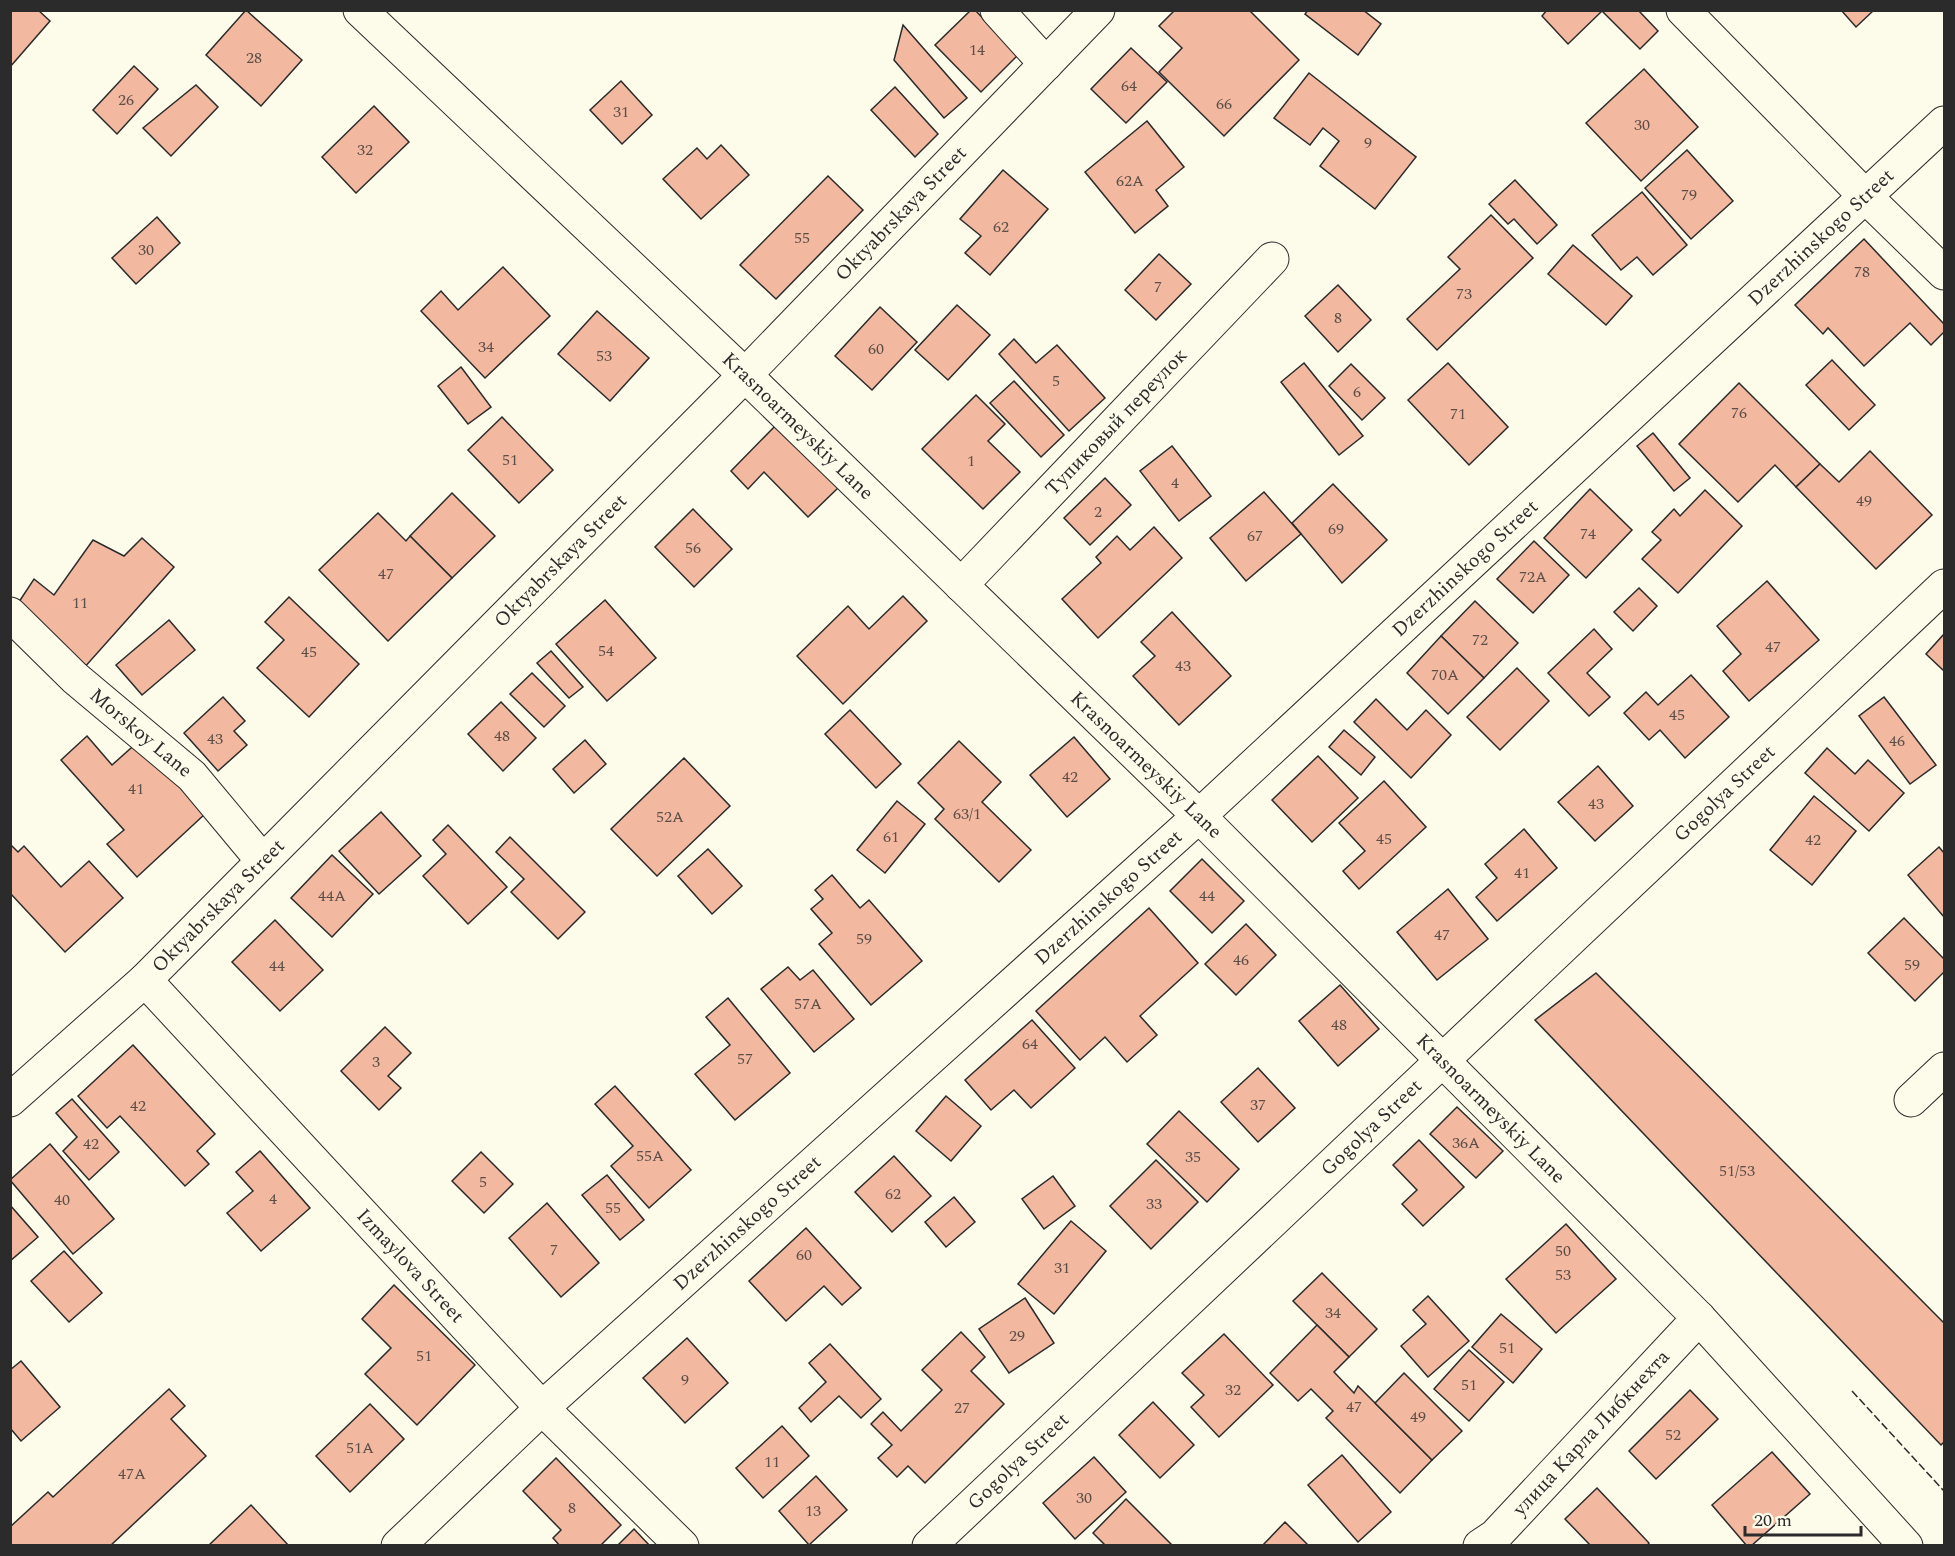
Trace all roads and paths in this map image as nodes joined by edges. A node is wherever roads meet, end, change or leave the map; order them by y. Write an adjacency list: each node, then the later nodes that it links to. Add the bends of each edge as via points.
1 (360, 10): 10 (street, Krasnoarmeyskiy Lane)
2 (997, 10): 5 (street)
3 (1098, 10): 5 (street, Oktyabrskaya Street)
4 (1683, 10): 7 (street)
5 (1046, 64): 10 (street, Oktyabrskaya Street)
6 (1944, 123): 7 (street, Dzerzhinskogo Street)
7 (1867, 198): 9 (street); 14 (street, Dzerzhinskogo Street)
8 (1272, 259): 11 (street, Тупиковый переулок)
9 (1944, 273)
10 (745, 375): 11 (street, Krasnoarmeyskiy Lane); 15 (street, Oktyabrskaya Street)
11 (962, 585): 14 (street, Krasnoarmeyskiy Lane)
12 (1944, 586): 17 (street, Gogolya Street)
13 (10, 614): 15 (street, Morskoy Lane, via 75,678 192,776)
14 (1199, 816): 17 (street, Krasnoarmeyskiy Lane); 22 (street, Dzerzhinskogo Street)
15 (262, 860): 16 (street, Oktyabrskaya Street)
16 (145, 980): 19 (street, Oktyabrskaya Street); 22 (street, Izmaylova Street)
17 (1442, 1061): 21 (street, Krasnoarmeyskiy Lane); 25 (street, Gogolya Street)
18 (1944, 1069): 20 (street)
19 (10, 1100)
20 (1911, 1100)
21 (1699, 1318): 26 (street, улица Карла Либкнехта, via 1495,1536); 27 (street, Krasnoarmeyskiy Lane)
22 (542, 1408): 23 (street, Dzerzhinskogo Street); 24 (street, Izmaylova Street)
23 (398, 1545)
24 (682, 1545)
25 (929, 1545)
26 (1480, 1545)
27 (1906, 1545)

